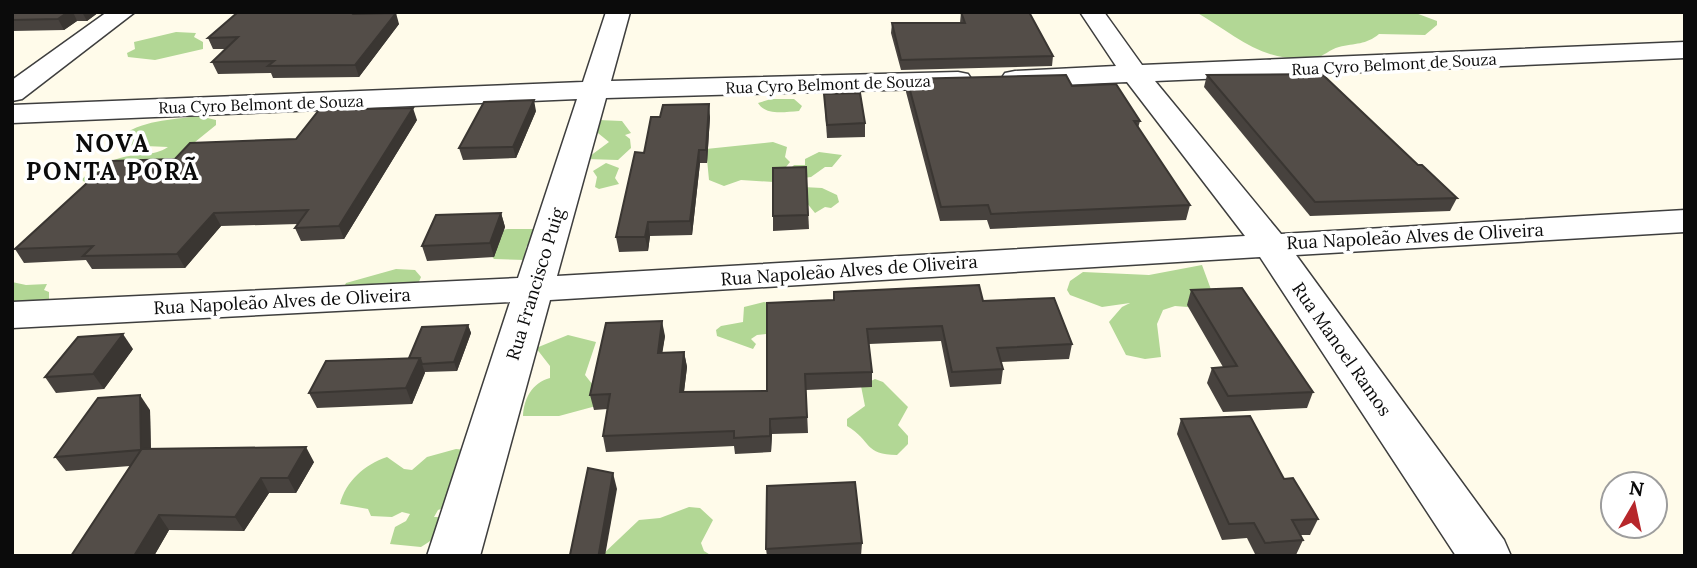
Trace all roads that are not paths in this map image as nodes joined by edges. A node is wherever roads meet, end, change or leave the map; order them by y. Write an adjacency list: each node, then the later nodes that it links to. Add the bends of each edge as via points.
1 (123, 12): 7 (street)
2 (618, 12): 6 (street, Rua Francisco Puig)
3 (1092, 12): 5 (street, Rua Manoel Ramos)
4 (1685, 50): 5 (street, Rua Cyro Belmont de Souza)
5 (1135, 75): 6 (street, Rua Cyro Belmont de Souza); 10 (street, Rua Manoel Ramos)
6 (592, 90): 8 (street, Rua Cyro Belmont de Souza); 11 (street, Rua Francisco Puig)
7 (12, 93)
8 (12, 114)
9 (1685, 221): 10 (street, Rua Napoleão Alves de Oliveira)
10 (1270, 244): 11 (street, Rua Napoleão Alves de Oliveira); 14 (street, Rua Manoel Ramos)
11 (533, 289): 12 (street, Rua Napoleão Alves de Oliveira); 13 (street, Rua Francisco Puig)
12 (12, 315)
13 (453, 556)
14 (1485, 556)

